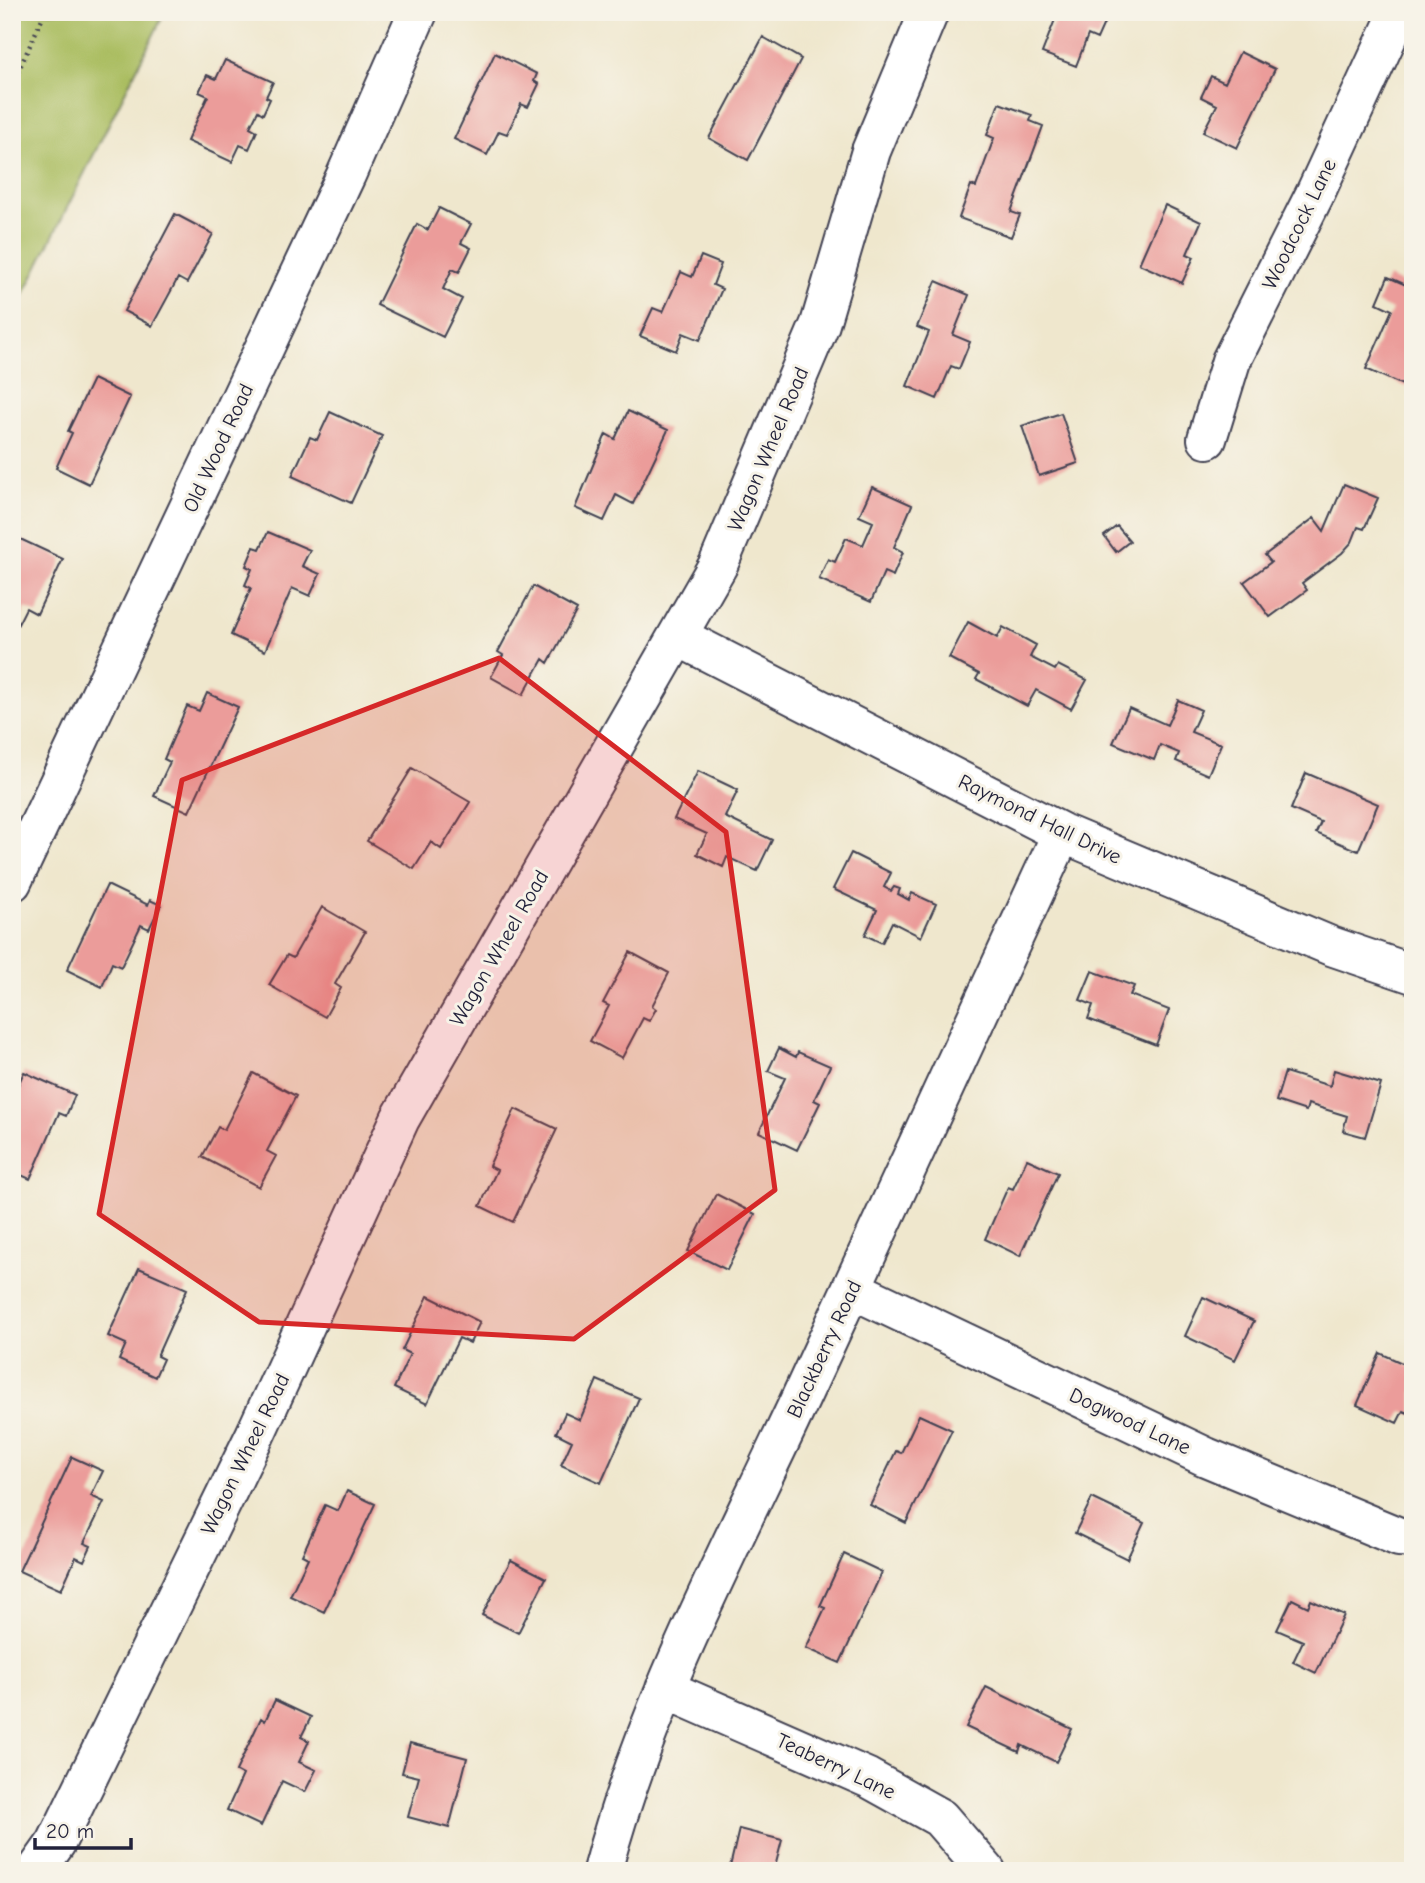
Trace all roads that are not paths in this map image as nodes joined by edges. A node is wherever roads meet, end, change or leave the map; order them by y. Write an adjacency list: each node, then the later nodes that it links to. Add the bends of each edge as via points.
1 (418, 12): 7 (street, Old Wood Road, via 335,200)
2 (929, 12): 5 (street, Wagon Wheel Road, via 870,151 820,324 723,553)
3 (1399, 12): 4 (street, Woodcock Lane, via 1231,361)
4 (1208, 439)
5 (679, 637): 6 (street, Raymond Hall Drive); 12 (street, Wagon Wheel Road, via 400,1119 255,1435 56,1843)
6 (1062, 833): 8 (street, Raymond Hall Drive, via 1306,936); 9 (street, Blackberry Road)
7 (12, 882)
8 (1413, 974)
9 (852, 1289): 10 (street, Dogwood Lane, via 1206,1457 1399,1537); 11 (street, Blackberry Road)
10 (1413, 1538)
11 (665, 1689): 13 (street, Blackberry Road, via 621,1802); 14 (street, Teaberry Lane, via 868,1778 940,1818)
12 (36, 1871)
13 (602, 1871)
14 (986, 1871)

